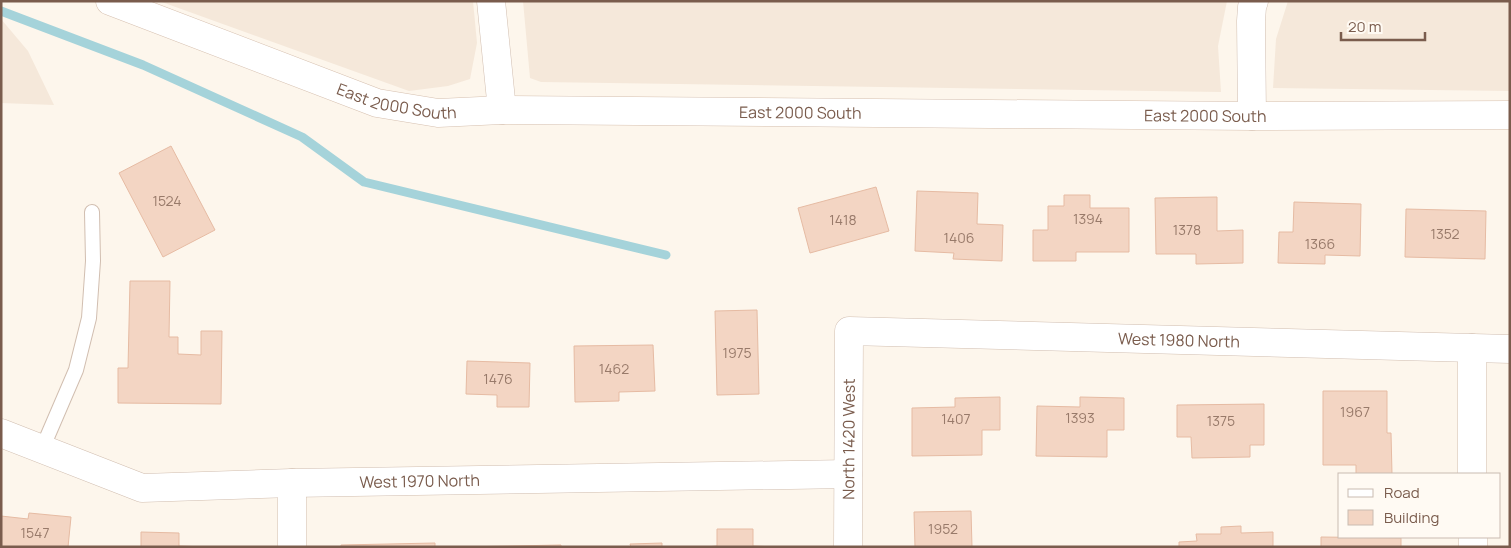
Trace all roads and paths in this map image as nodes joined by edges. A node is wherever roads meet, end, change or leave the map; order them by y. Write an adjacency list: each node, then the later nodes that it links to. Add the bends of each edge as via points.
1 (110, 1): 4 (street, East 2000 South, via 377,103 438,113)
2 (1254, 1): 6 (street, via 1251,21)
3 (490, 2): 4 (street)
4 (502, 110): 6 (street, East 2000 South)
5 (1510, 115): 6 (street, East 2000 South)
6 (1252, 116)
7 (92, 212): 12 (lane, via 89,318 76,370)
8 (850, 331): 9 (street, West 1980 North); 14 (street, North 1420 West)
9 (1472, 348): 10 (street, West 1980 North); 13 (street)
10 (1510, 349)
11 (1, 433): 12 (street, West 1970 North)
12 (42, 449): 15 (street, West 1970 North, via 142,488)
13 (1472, 473)
14 (848, 474): 15 (street, West 1970 North); 17 (street, North 1420 West)
15 (292, 483): 16 (street)
16 (292, 547)
17 (848, 547)

